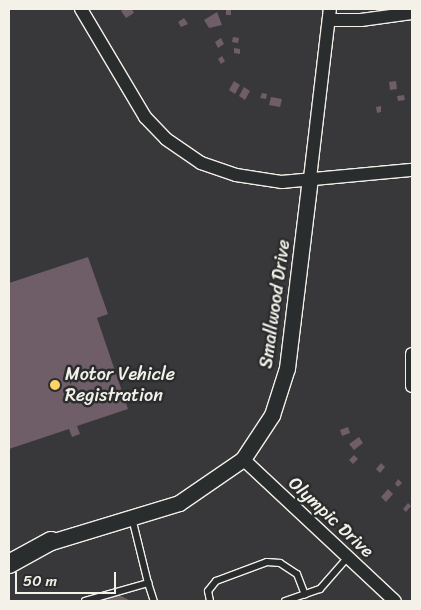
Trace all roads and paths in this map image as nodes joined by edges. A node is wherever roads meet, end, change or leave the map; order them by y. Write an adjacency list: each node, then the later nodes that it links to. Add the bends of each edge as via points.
1 (81, 9): 5 (street, via 136,105 177,148 207,166 236,175 282,182)
2 (412, 13): 3 (street, via 361,20)
3 (330, 15): 5 (street, Smallwood Drive)
4 (412, 170): 5 (street, via 362,177)
5 (310, 178): 8 (street, Smallwood Drive, via 287,368 272,415)
6 (412, 354): 7 (street)
7 (412, 386)
8 (243, 459): 9 (street, Smallwood Drive, via 179,503); 13 (street, Olympic Drive)
9 (132, 517): 10 (street, Smallwood Drive); 15 (lane)
10 (52, 541): 11 (main road); 12 (street, Smallwood Drive); 14 (main road)
11 (9, 550)
12 (9, 557)
13 (348, 557): 16 (lane, via 320,589); 21 (street, Olympic Drive)
14 (9, 564)
15 (148, 583): 17 (lane); 18 (lane)
16 (305, 595): 19 (lane, via 297,574 280,563 267,562 216,581 208,591); 20 (lane)
17 (85, 601)
18 (154, 601)
19 (210, 601)
20 (285, 601)
21 (395, 601)

